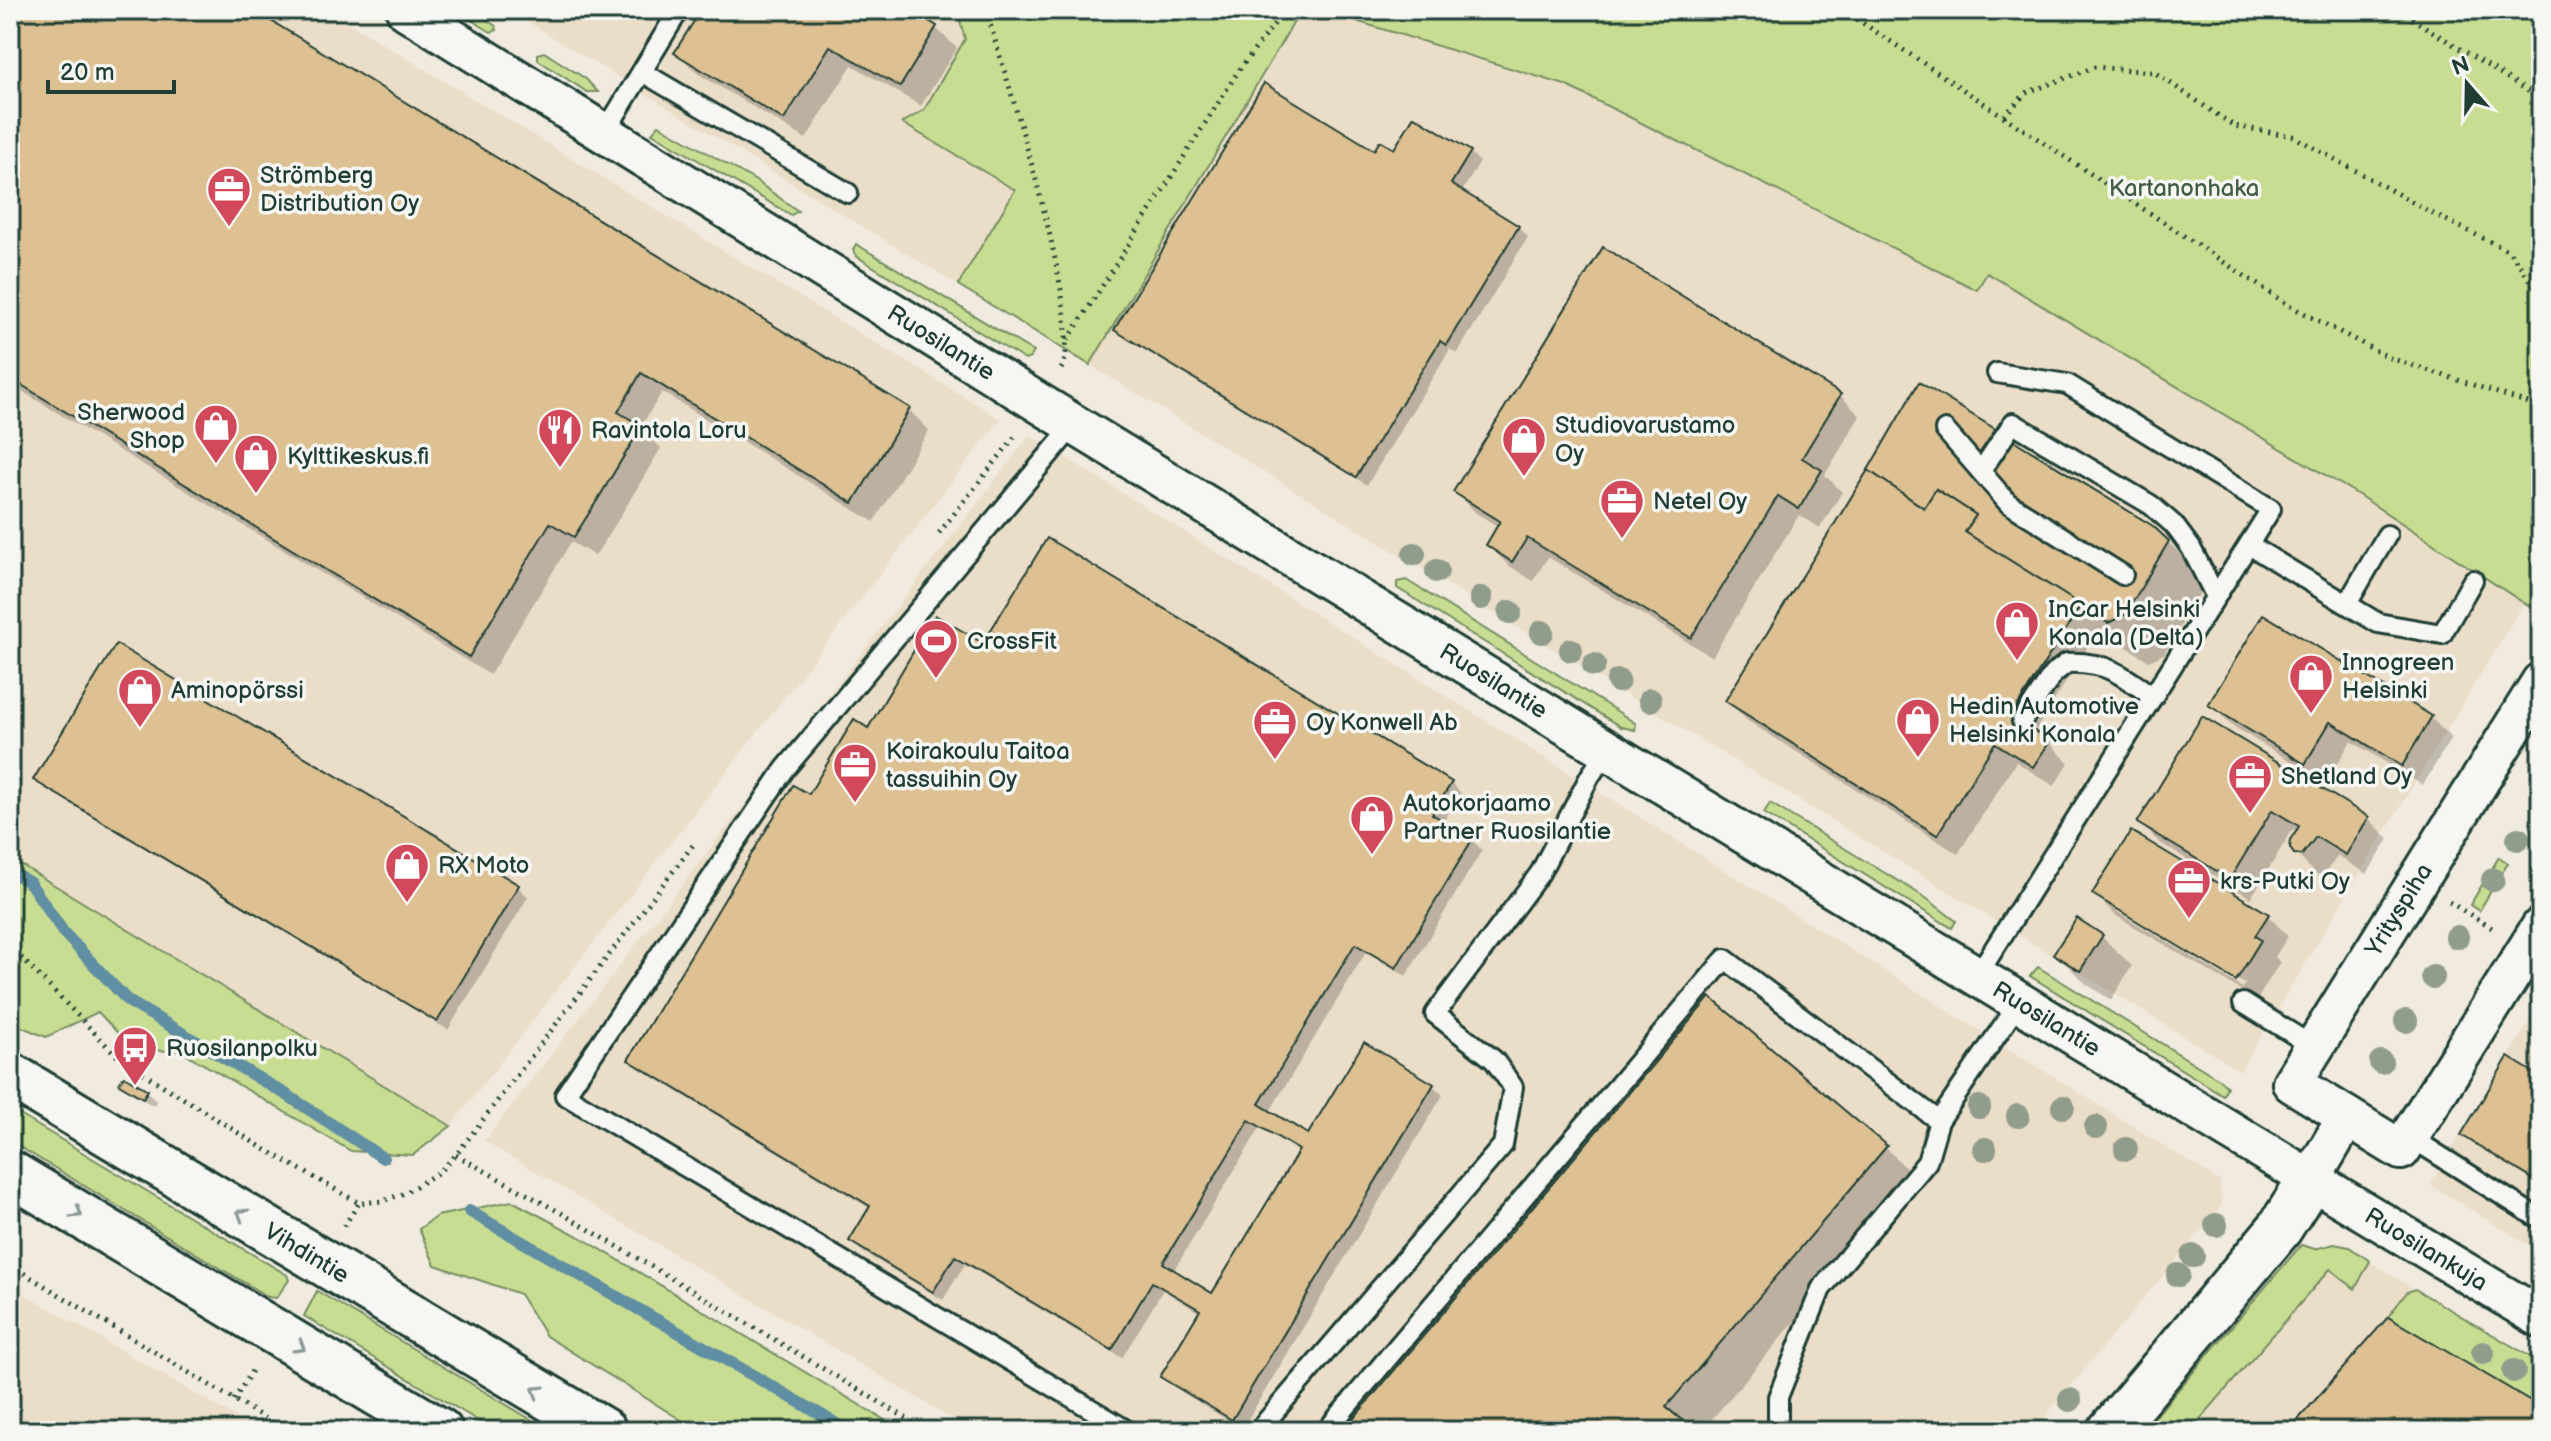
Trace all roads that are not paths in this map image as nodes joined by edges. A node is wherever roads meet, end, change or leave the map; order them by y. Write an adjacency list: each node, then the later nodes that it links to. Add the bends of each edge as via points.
1 (406, 10): 4 (street, Ruosilantie)
2 (679, 10): 3 (lane)
3 (642, 72): 4 (lane); 5 (lane)
4 (604, 134): 7 (street, Ruosilantie)
5 (848, 193)
6 (1997, 373): 11 (lane, via 2067,384 2271,509)
7 (1074, 425): 19 (street, Ruosilantie); 35 (lane, via 785,769 565,1095)
8 (1945, 430): 9 (lane)
9 (1981, 471): 12 (lane, via 2008,503); 14 (lane, via 2013,423 2151,505 2191,548)
10 (2387, 535): 15 (lane)
11 (2249, 545): 14 (lane); 15 (lane)
12 (2123, 575)
13 (2473, 580): 15 (lane, via 2442,634 2378,623)
14 (2216, 597): 17 (lane)
15 (2347, 604)
16 (2541, 682): 24 (street, Yrityspiha)
17 (2153, 697): 18 (lane, via 2108,668 2067,663 2053,674); 21 (lane)
18 (2022, 721)
19 (1608, 750): 21 (street, Ruosilantie); 36 (lane, via 1540,873 1435,1014 1494,1060 1513,1087 1503,1145)
20 (2541, 927): 28 (street)
21 (1977, 976): 22 (street, Ruosilantie)
22 (2019, 1002): 27 (lane); 30 (street, Ruosilantie)
23 (2243, 1003): 24 (lane)
24 (2314, 1047): 26 (street, Yrityspiha, via 2292,1083)
25 (10, 1075): 34 (main road, Vihdintie, one-way to 25)
26 (2347, 1117): 28 (street, Yrityspiha, via 2401,1150); 30 (street)
27 (1939, 1121): 37 (lane, via 1725,959); 38 (lane, via 1927,1162 1821,1289 1778,1397)
28 (2410, 1137): 31 (lane)
29 (10, 1173): 33 (main road, one-way to 33)
30 (2311, 1179): 32 (street, Ruosilankuja); 39 (main road, via 2280,1228)
31 (2541, 1220)
32 (2541, 1318)
33 (440, 1431)
34 (604, 1431)
35 (1128, 1431)
36 (1258, 1431)
37 (1326, 1431)
38 (1778, 1431)
39 (2110, 1431)

